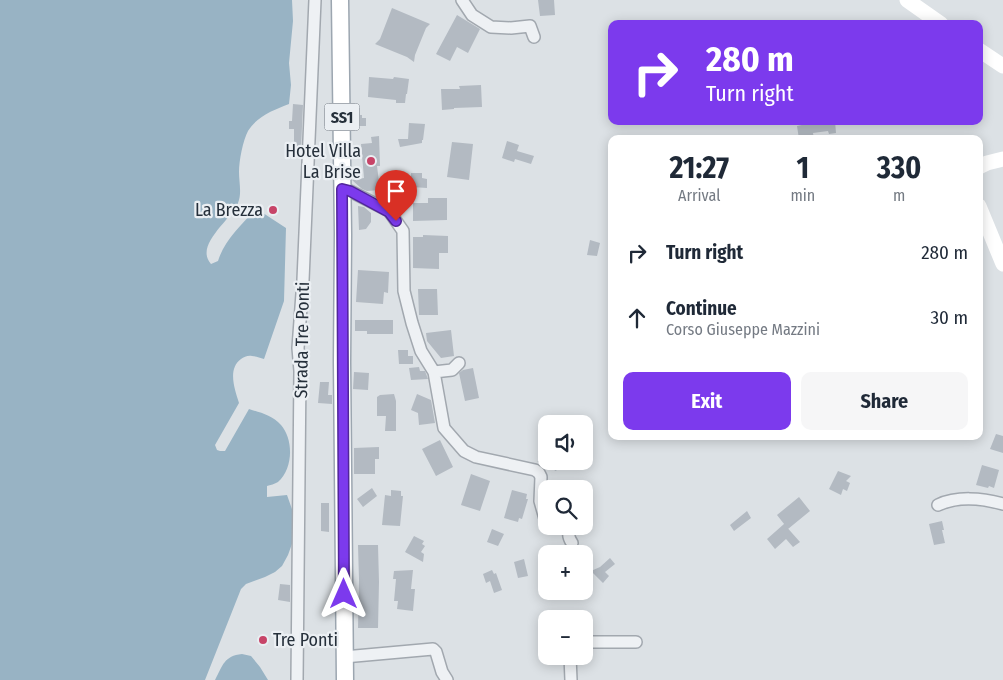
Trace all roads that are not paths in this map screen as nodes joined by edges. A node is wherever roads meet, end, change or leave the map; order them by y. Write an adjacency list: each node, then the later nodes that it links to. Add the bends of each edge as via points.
1 (315, 0): 27 (street, Strada Tre Ponti, via 298,348)
2 (340, 0): 11 (main road, SS1)
3 (462, 0): 6 (street, via 472,15 490,27 530,26)
4 (907, 0): 5 (street)
5 (935, 20)
6 (534, 37)
7 (983, 53): 8 (street)
8 (1003, 66)
9 (1003, 159): 10 (street)
10 (983, 164)
11 (342, 189): 15 (street, via 389,212 403,231 404,291 421,351); 25 (main road, SS1)
12 (983, 216): 13 (street)
13 (1003, 264)
14 (459, 363): 15 (street, via 452,370)
15 (434, 372): 16 (street, via 444,428 464,451 476,457 538,471)
16 (541, 480)
17 (1003, 504): 18 (street, via 961,498)
18 (938, 506)
19 (538, 508): 20 (street)
20 (536, 516)
21 (568, 535): 22 (street)
22 (572, 543)
23 (593, 642): 24 (street)
24 (636, 642)
25 (344, 657): 28 (main road, SS1); 29 (street, via 433,650)
26 (570, 665): 30 (street)
27 (297, 680)
28 (345, 680)
29 (447, 680)
30 (571, 680)

